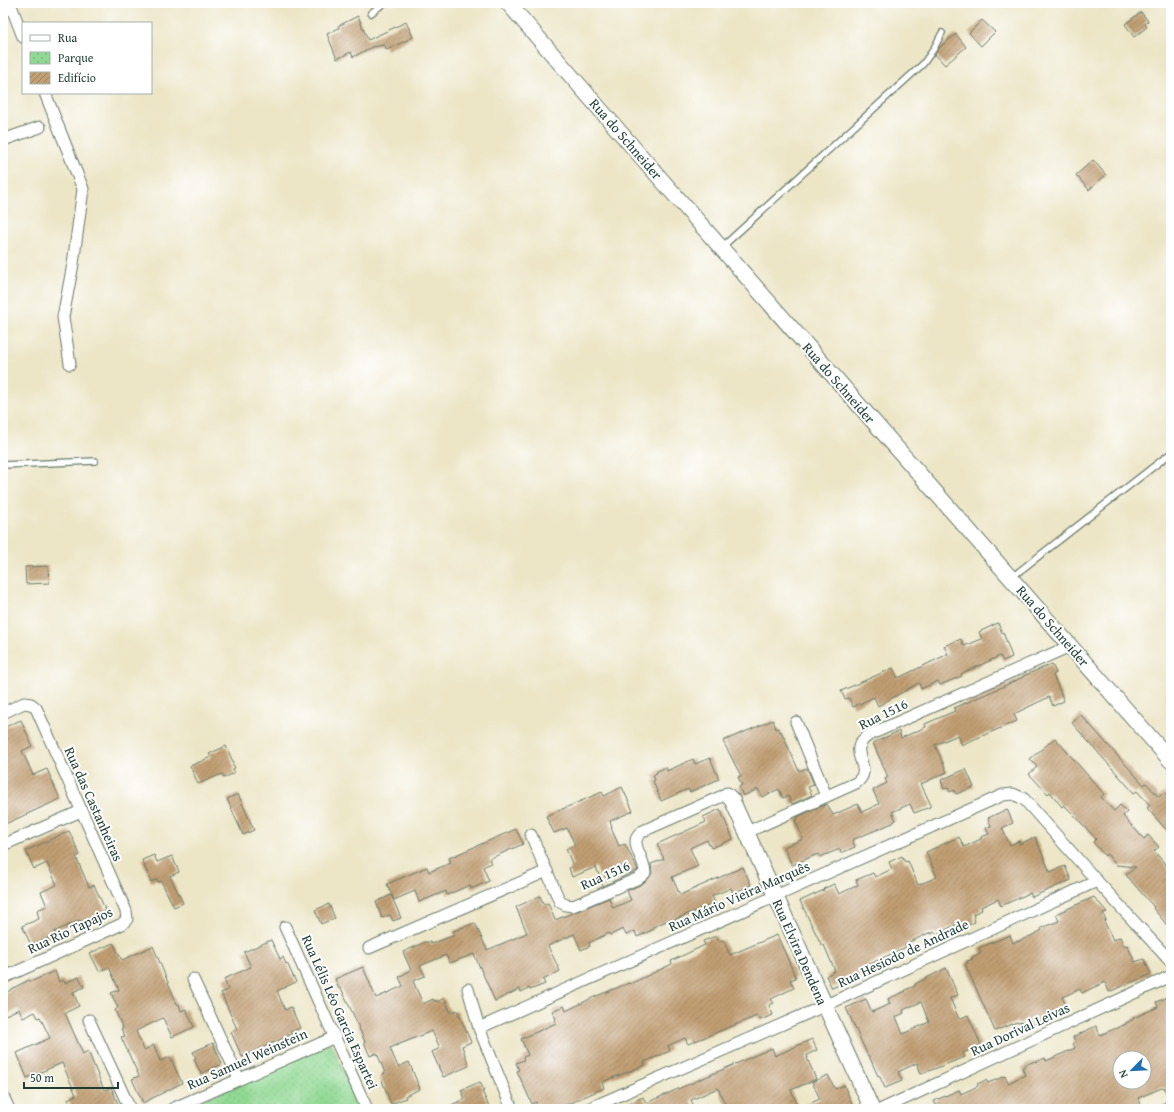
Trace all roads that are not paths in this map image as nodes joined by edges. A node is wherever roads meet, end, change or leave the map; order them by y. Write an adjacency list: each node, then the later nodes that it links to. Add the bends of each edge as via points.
1 (10, 3): 6 (street)
2 (384, 3): 4 (lane)
3 (508, 3): 10 (street, Rua do Schneider)
4 (371, 13)
5 (942, 33): 10 (lane, via 923,64)
6 (22, 34)
7 (45, 94): 11 (street, via 83,188 63,317)
8 (40, 127): 9 (street)
9 (3, 140)
10 (721, 248): 15 (street, Rua do Schneider)
11 (70, 364)
12 (1171, 453): 15 (lane)
13 (95, 461): 14 (lane)
14 (3, 464)
15 (1010, 578): 16 (street, Rua do Schneider)
16 (1070, 646): 19 (street, Rua do Schneider); 21 (street, Rua 1516, via 869,735 861,740 858,747 864,771 862,778)
17 (3, 713): 22 (street, Rua das Castanheiras, via 24,703 36,708)
18 (796, 722): 21 (street)
19 (1171, 761)
20 (727, 795): 23 (street, Rua Elvira Dendena, via 732,800); 26 (street, Rua 1516, via 643,831 638,835 636,842 645,873 639,878 573,906 560,902)
21 (826, 796): 23 (street, Rua 1516)
22 (81, 811): 25 (street); 29 (street, Rua das Castanheiras, via 126,911)
23 (747, 832): 28 (street, Rua Elvira Dendena)
24 (531, 835): 26 (street, Rua 1516)
25 (3, 845)
26 (547, 871): 31 (street)
27 (1097, 881): 28 (street, Rua Mário Vieira Marquês, via 1024,799 1013,794 1003,795); 32 (street); 37 (street, Rua Hesiodo de Andrade)
28 (776, 896): 37 (street, Rua Elvira Dendena); 39 (street, Rua Mário Vieira Marquês)
29 (127, 919): 34 (street, Rua Rio Tapajos, via 122,924)
30 (285, 927): 40 (street, Rua Lélis Léo Garcia Espartei)
31 (369, 948)
32 (1171, 962)
33 (1171, 976): 51 (street, Rua Dorival Leivas)
34 (3, 978)
35 (192, 979): 41 (street)
36 (468, 989): 39 (street)
37 (824, 1006): 49 (street, Rua Hesiodo de Andrade); 50 (street, Rua Elvira Dendena)
38 (89, 1020): 45 (street)
39 (479, 1028): 48 (street)
40 (335, 1036): 41 (street, Rua Samuel Weinstein); 47 (street, Rua Lélis Léo Garcia Espartei)
41 (239, 1079): 46 (street, Rua Samuel Weinstein)
42 (3, 1096): 44 (street)
43 (1171, 1106): 52 (street)
44 (9, 1109)
45 (130, 1109)
46 (172, 1109)
47 (367, 1109)
48 (512, 1109)
49 (588, 1109)
50 (872, 1109)
51 (882, 1109)
52 (1165, 1109)

